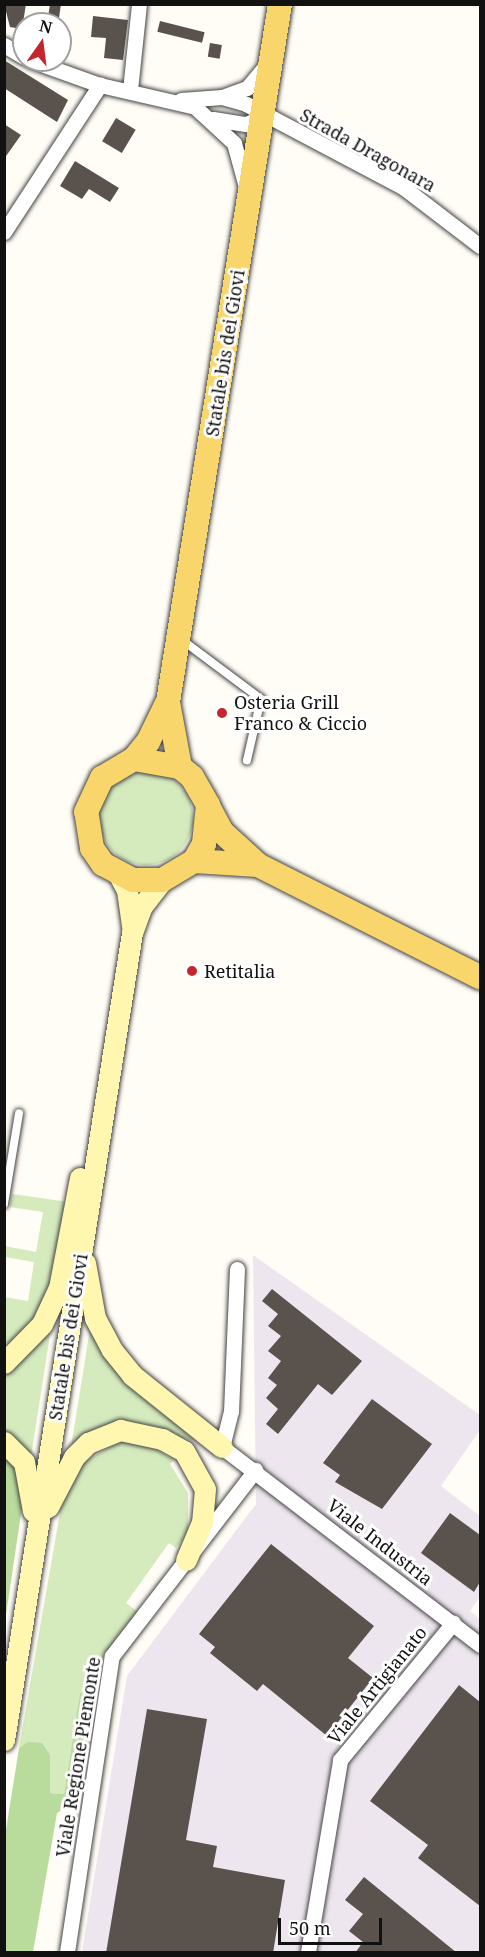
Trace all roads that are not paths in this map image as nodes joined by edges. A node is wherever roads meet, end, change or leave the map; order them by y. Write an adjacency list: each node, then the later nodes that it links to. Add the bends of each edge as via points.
1 (139, 4): 6 (street)
2 (279, 4): 3 (main road, Statale bis dei Giovi)
3 (272, 56): 7 (street, via 247,88); 9 (main road, Statale bis dei Giovi)
4 (64, 72): 5 (street)
5 (100, 85): 6 (street); 12 (street)
6 (130, 90): 8 (street)
7 (222, 97): 8 (street); 9 (street, Strada Dragonara)
8 (182, 100): 10 (street)
9 (262, 117): 10 (street, via 246,124); 11 (main road, Statale bis dei Giovi); 13 (street, Strada Dragonara, via 404,187)
10 (212, 119): 11 (street, via 234,143)
11 (249, 202): 14 (main road, Statale bis dei Giovi)
12 (4, 232)
13 (480, 246)
14 (178, 638): 15 (main road, Statale bis dei Giovi); 17 (lane, via 261,699)
15 (168, 702): 16 (main road, Statale bis dei Giovi); 18 (main road, Statale bis dei Giovi)
16 (134, 759): 18 (main road); 22 (main road, Statale bis dei Giovi, via 102,778 86,812 92,848)
17 (247, 760)
18 (180, 767): 19 (main road, Statale bis dei Giovi, via 192,777)
19 (207, 805): 20 (main road, Statale bis dei Giovi, via 207,835); 21 (main road, via 222,832)
20 (194, 861): 21 (main road); 23 (main road, Statale bis dei Giovi)
21 (258, 865): 25 (main road)
22 (119, 875): 23 (main road); 24 (main road, Statale bis dei Giovi, via 131,906)
23 (162, 880): 24 (main road, Statale bis dei Giovi, via 142,906)
24 (132, 933): 26 (main road, Statale bis dei Giovi)
25 (480, 977)
26 (105, 1107): 29 (main road, Statale bis dei Giovi); 31 (main road, via 83,1161 59,1288 42,1324)
27 (19, 1113): 28 (lane)
28 (4, 1204)
29 (83, 1247): 33 (main road, via 95,1318 112,1350 132,1375); 36 (main road, Statale bis dei Giovi)
30 (237, 1269): 33 (street, via 231,1411)
31 (4, 1363)
32 (4, 1442): 36 (main road, via 24,1462)
33 (222, 1447): 34 (main road); 35 (street, Viale Industria)
34 (184, 1451): 36 (main road, via 141,1432 102,1436 74,1457); 37 (main road, via 205,1489 202,1522)
35 (255, 1470): 37 (street, Viale Regione Piemonte); 38 (street, Viale Industria)
36 (37, 1532): 40 (main road, Statale bis dei Giovi)
37 (186, 1560): 41 (street, Viale Regione Piemonte, via 112,1656)
38 (453, 1623): 39 (street, Viale Industria); 42 (street, Viale Artigianato, via 340,1760 328,1808)
39 (480, 1645)
40 (4, 1740)
41 (67, 1953)
42 (308, 1953)

